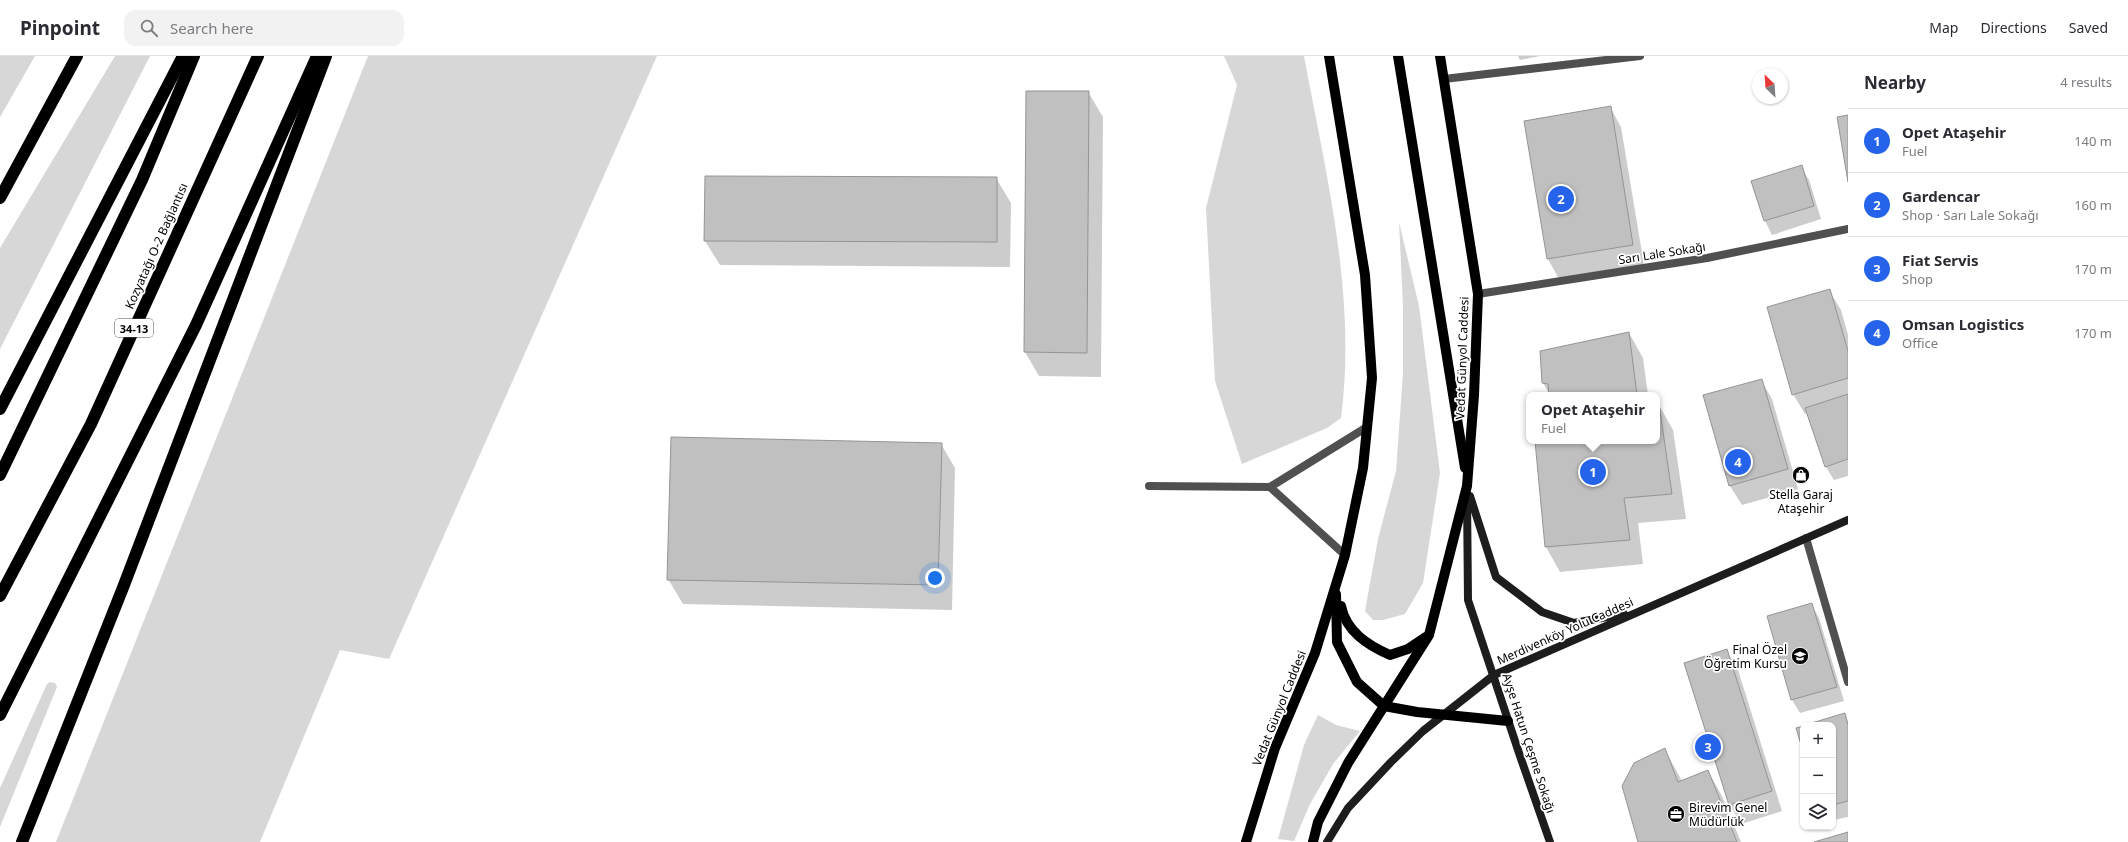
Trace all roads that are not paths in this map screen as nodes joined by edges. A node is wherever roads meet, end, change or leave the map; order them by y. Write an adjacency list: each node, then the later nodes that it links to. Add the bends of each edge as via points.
1 (78, 56): 12 (highway)
2 (183, 56): 15 (highway)
3 (194, 56): 17 (highway, via 142,180)
4 (258, 56): 25 (highway, Kozyatağı O-2 Bağlantısı / 34-13, via 91,424)
5 (317, 56): 32 (highway, via 196,326)
6 (326, 56): 34 (highway, via 127,578)
7 (1329, 56): 16 (main road, Vedat Günyol Caddesi, via 1365,275 1372,378)
8 (1398, 56): 19 (main road)
9 (1440, 56): 11 (main road, Vedat Günyol Caddesi)
10 (1640, 56): 11 (street)
11 (1444, 79): 14 (main road, Vedat Günyol Caddesi)
12 (0, 198)
13 (1848, 229): 14 (street, Sarı Lale Sokağı, via 1707,258)
14 (1478, 294): 19 (main road, Vedat Günyol Caddesi)
15 (0, 410)
16 (1367, 427): 20 (street); 23 (main road, Vedat Günyol Caddesi, via 1364,468)
17 (0, 475)
18 (1149, 486): 20 (street)
19 (1467, 486): 26 (main road, Merdivenköy Yolu Caddesi, via 1496,578 1542,612 1574,623); 27 (main road, Vedat Günyol Caddesi); 28 (main road, Ayşe Hatun Çeşme Sokağı, via 1468,600)
20 (1270, 487): 23 (street)
21 (1848, 520): 22 (main road)
22 (1806, 538): 26 (main road); 29 (street)
23 (1345, 555): 24 (main road, Vedat Günyol Caddesi)
24 (1336, 584): 27 (main road, Vedat Günyol Caddesi, via 1344,620 1370,646 1390,655 1408,649); 30 (main road, via 1337,642 1356,682); 35 (main road, Vedat Günyol Caddesi, via 1315,653 1274,748)
25 (0, 596)
26 (1646, 608): 28 (main road, Merdivenköy Yolu Caddesi)
27 (1429, 635): 30 (main road, Vedat Günyol Caddesi)
28 (1494, 675): 31 (main road, Merdivenköy Yolu Caddesi); 33 (main road, Ayşe Hatun Çeşme Sokağı)
29 (1848, 682)
30 (1384, 706): 31 (main road); 36 (main road, Vedat Günyol Caddesi, via 1348,763 1318,822)
31 (1444, 714): 33 (main road); 37 (main road, Merdivenköy Yolu Caddesi, via 1391,762 1348,808)
32 (0, 715)
33 (1508, 720): 38 (main road, Ayşe Hatun Çeşme Sokağı)
34 (22, 842)
35 (1246, 842)
36 (1313, 842)
37 (1327, 842)
38 (1550, 842)

